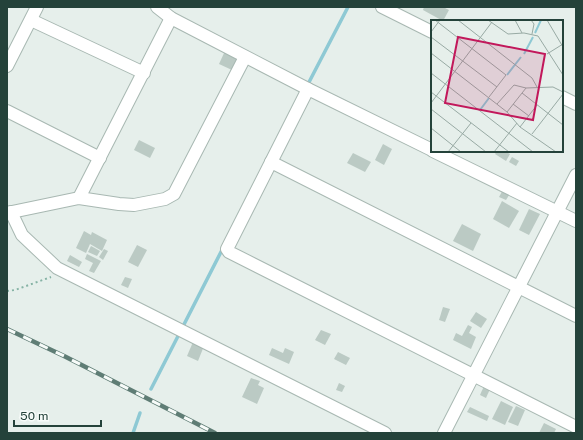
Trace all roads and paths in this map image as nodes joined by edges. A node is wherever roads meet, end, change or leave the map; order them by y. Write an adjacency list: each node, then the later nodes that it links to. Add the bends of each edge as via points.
1 (37, 7): 5 (street)
2 (158, 7): 4 (street)
3 (382, 7): 6 (street)
4 (171, 18): 7 (street); 9 (street)
5 (31, 20): 8 (street); 9 (street)
6 (431, 32)
7 (246, 57): 10 (street); 19 (street, via 174,194 165,199 134,205)
8 (7, 66)
9 (144, 73): 16 (street)
10 (308, 89): 14 (street); 17 (street)
11 (563, 98): 12 (street)
12 (576, 104)
13 (7, 111): 16 (street)
14 (431, 150)
15 (435, 152): 21 (street)
16 (100, 158): 19 (street)
17 (271, 162): 24 (street); 27 (street, via 227,250)
18 (576, 175): 21 (street)
19 (79, 198): 20 (street)
20 (9, 212): 23 (street, via 22,235 57,268)
21 (557, 212): 22 (street); 24 (street)
22 (576, 221)
23 (65, 272): 25 (path); 29 (street)
24 (519, 287): 26 (street); 27 (street)
25 (7, 291)
26 (576, 316)
27 (474, 376): 28 (street); 30 (street)
28 (576, 427)
29 (385, 433)
30 (444, 433)

